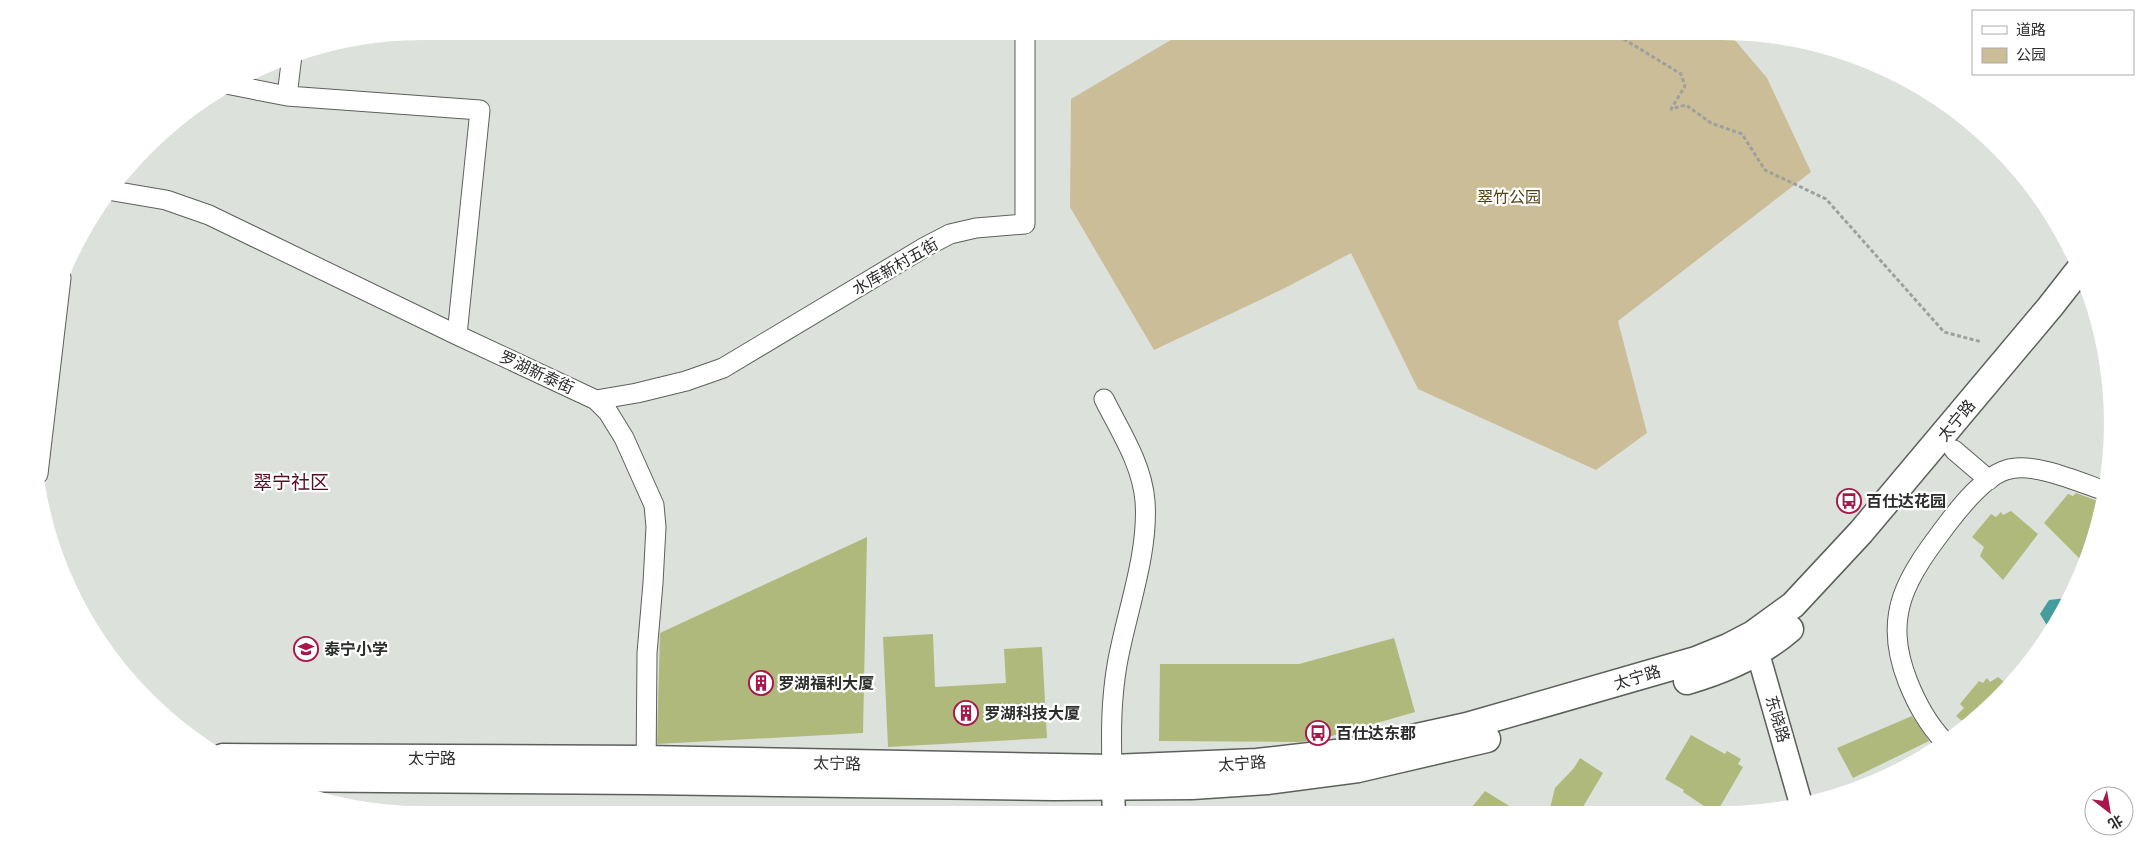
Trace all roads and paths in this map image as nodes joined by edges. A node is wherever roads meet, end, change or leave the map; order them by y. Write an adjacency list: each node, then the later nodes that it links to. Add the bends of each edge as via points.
1 (1025, 40): 13 (street, 水库新村五街, via 1025,224 976,228 950,234 723,368 686,381)
2 (1625, 40): 11 (path, via 1681,74 1685,86 1670,109 1686,105 1711,123 1742,134 1764,170 1826,199 1944,332)
3 (291, 64): 5 (street)
4 (239, 87): 5 (street)
5 (286, 96): 10 (street, via 480,110)
6 (118, 192): 10 (street, 罗湖新泰街, via 166,200 209,215)
7 (2075, 276): 18 (main road, 太宁路, via 1860,532)
8 (2082, 295): 15 (main road, 太宁路)
9 (57, 309): 14 (street)
10 (457, 335): 13 (street, 罗湖新泰街)
11 (1982, 342)
12 (1104, 399): 22 (street, via 1141,478 1145,500 1142,548 1111,714)
13 (596, 400): 21 (street, 罗湖新泰街, via 608,412 624,438 654,504 654,574 646,653)
14 (41, 448)
15 (1954, 450): 16 (street); 18 (main road, 太宁路, via 1874,544 1806,616)
16 (1989, 480): 17 (street, via 2006,470 2026,467); 19 (street, via 1962,505 1923,556 1904,592 1896,625 1899,659 1914,699)
17 (2098, 489)
18 (1756, 644): 22 (main road, 太宁路, via 1700,677 1473,743 1358,769 1267,781 1192,786); 24 (street, 东晓路)
19 (1940, 736)
20 (236, 757): 21 (main road, 太宁路)
21 (646, 770): 22 (main road, 太宁路); 23 (main road, 太宁路)
22 (1112, 777): 25 (street)
23 (278, 778)
24 (1800, 798)
25 (1114, 806)

